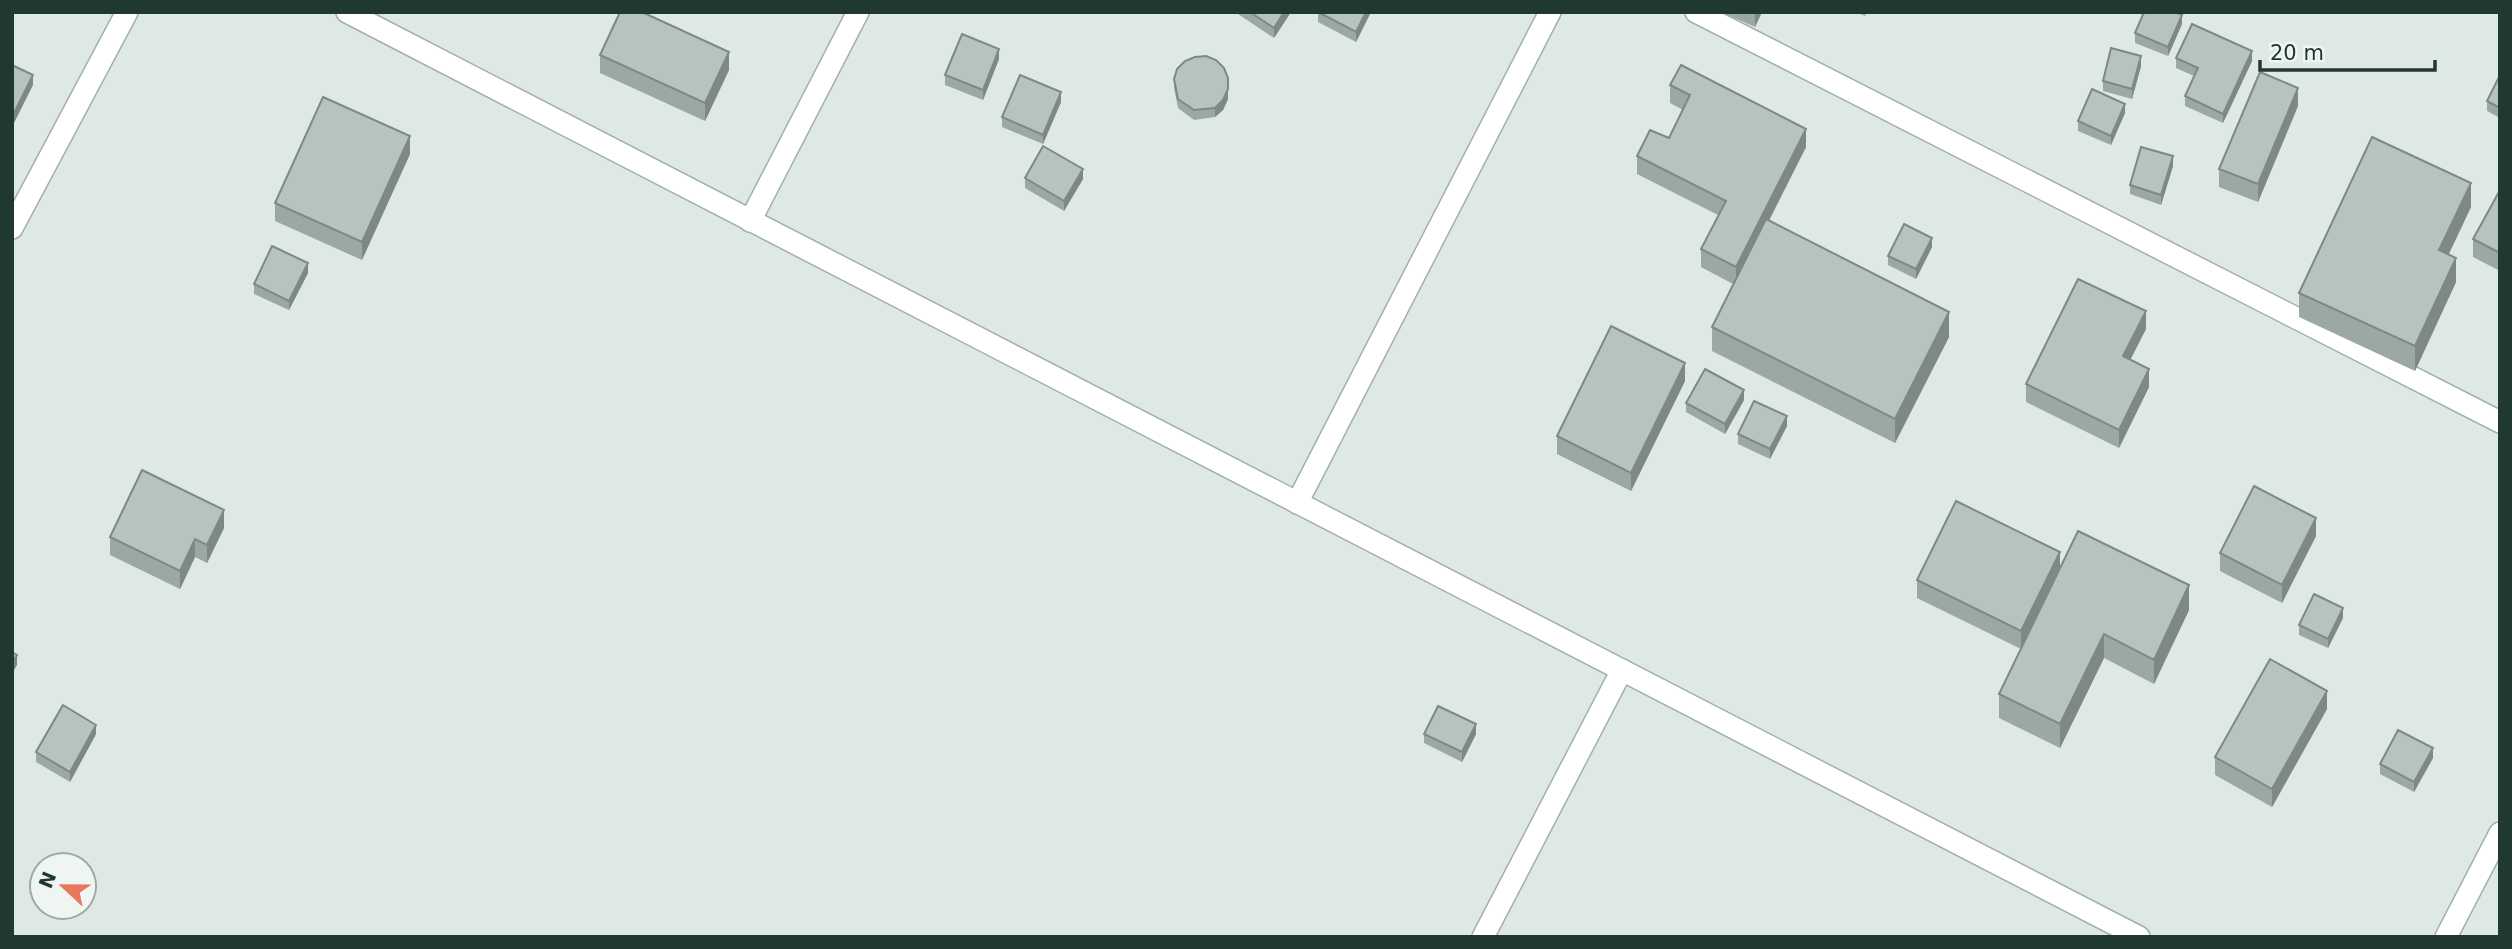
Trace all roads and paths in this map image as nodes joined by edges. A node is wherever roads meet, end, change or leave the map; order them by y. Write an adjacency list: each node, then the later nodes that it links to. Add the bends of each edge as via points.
1 (127, 12): 7 (street)
2 (347, 12): 6 (street)
3 (858, 12): 6 (street)
4 (1550, 12): 9 (street)
5 (1696, 12): 8 (street)
6 (750, 221): 9 (street)
7 (12, 228)
8 (2500, 422)
9 (1297, 503): 10 (street)
10 (1622, 670): 12 (street); 13 (street)
11 (2500, 833): 14 (street)
12 (1483, 937)
13 (2138, 937)
14 (2446, 937)

